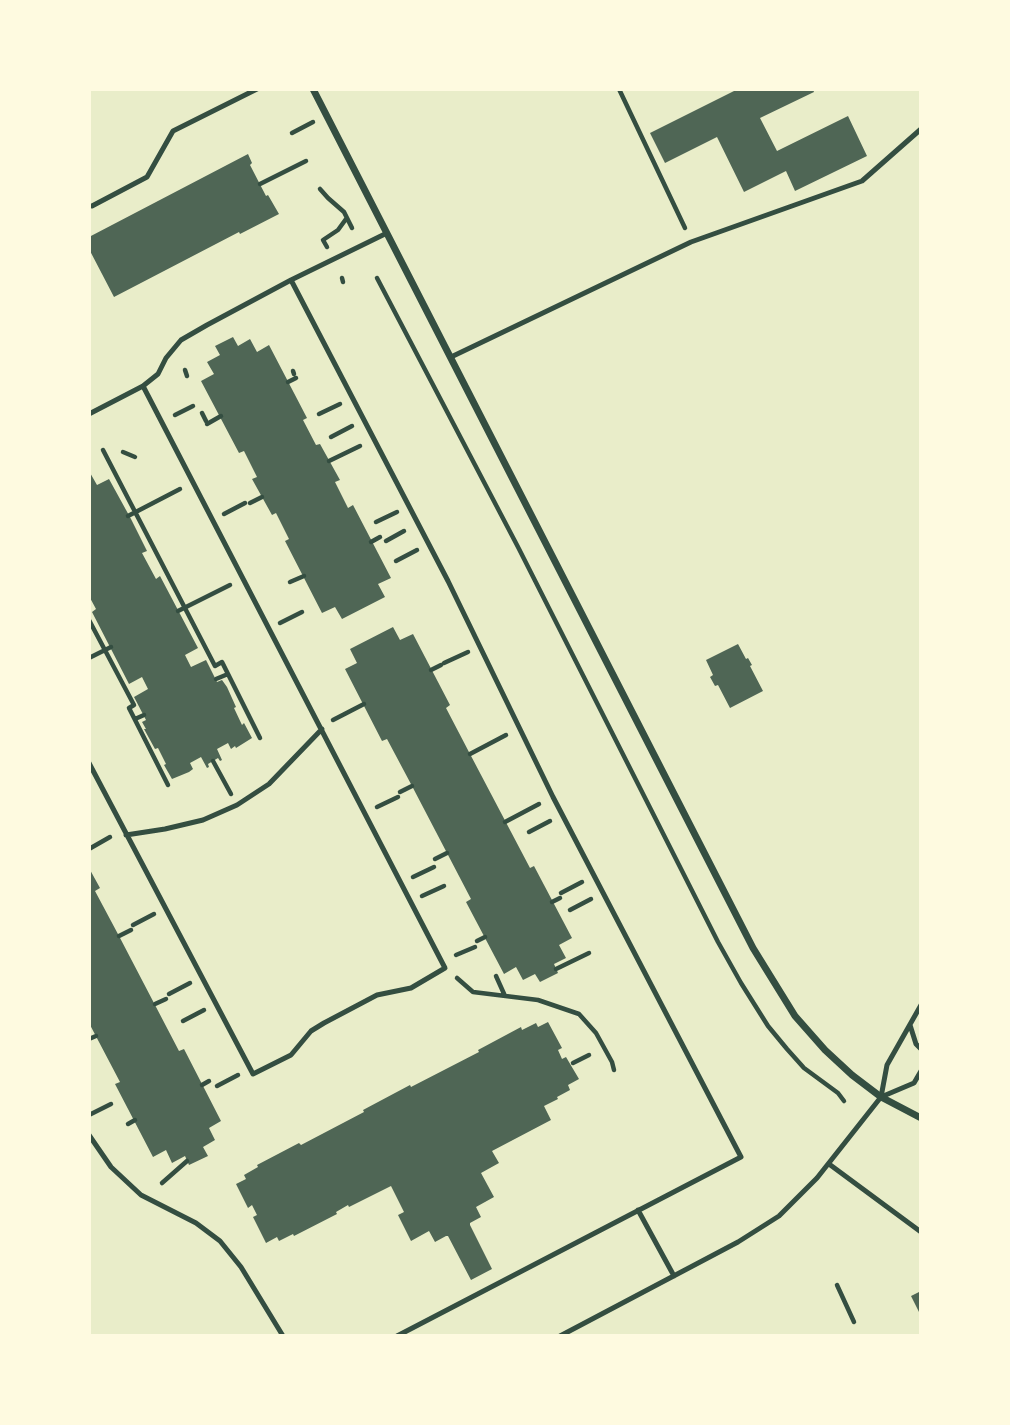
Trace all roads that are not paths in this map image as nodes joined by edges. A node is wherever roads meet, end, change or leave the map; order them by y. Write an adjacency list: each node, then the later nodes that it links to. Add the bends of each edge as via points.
1 (257, 89): 4 (lane, via 173,131 147,177)
2 (313, 89): 5 (street)
3 (921, 129): 7 (lane, via 862,181 691,242)
4 (92, 206)
5 (387, 233): 6 (lane); 7 (street)
6 (291, 280): 8 (lane, via 181,341 158,374); 21 (lane, via 741,1157)
7 (450, 357): 17 (street, via 752,948 795,1016 825,1050)
8 (143, 386): 9 (lane); 10 (lane)
9 (89, 414)
10 (322, 729): 12 (lane, via 269,784 237,805 203,820); 12 (lane, via 445,968 411,988 377,995 324,1023 291,1055 253,1074)
11 (89, 763): 12 (lane)
12 (126, 835)
13 (921, 1005): 14 (lane)
14 (910, 1025): 15 (lane); 17 (lane, via 887,1065)
15 (921, 1049)
16 (921, 1071): 17 (lane, via 914,1083)
17 (881, 1097): 18 (street); 20 (lane)
18 (921, 1118)
19 (89, 1135): 24 (lane, via 111,1167 141,1195 220,1241)
20 (829, 1164): 22 (lane); 23 (lane, via 779,1216)
21 (638, 1210): 23 (lane); 25 (lane)
22 (921, 1232)
23 (674, 1276): 26 (lane)
24 (283, 1336)
25 (397, 1336)
26 (560, 1336)

